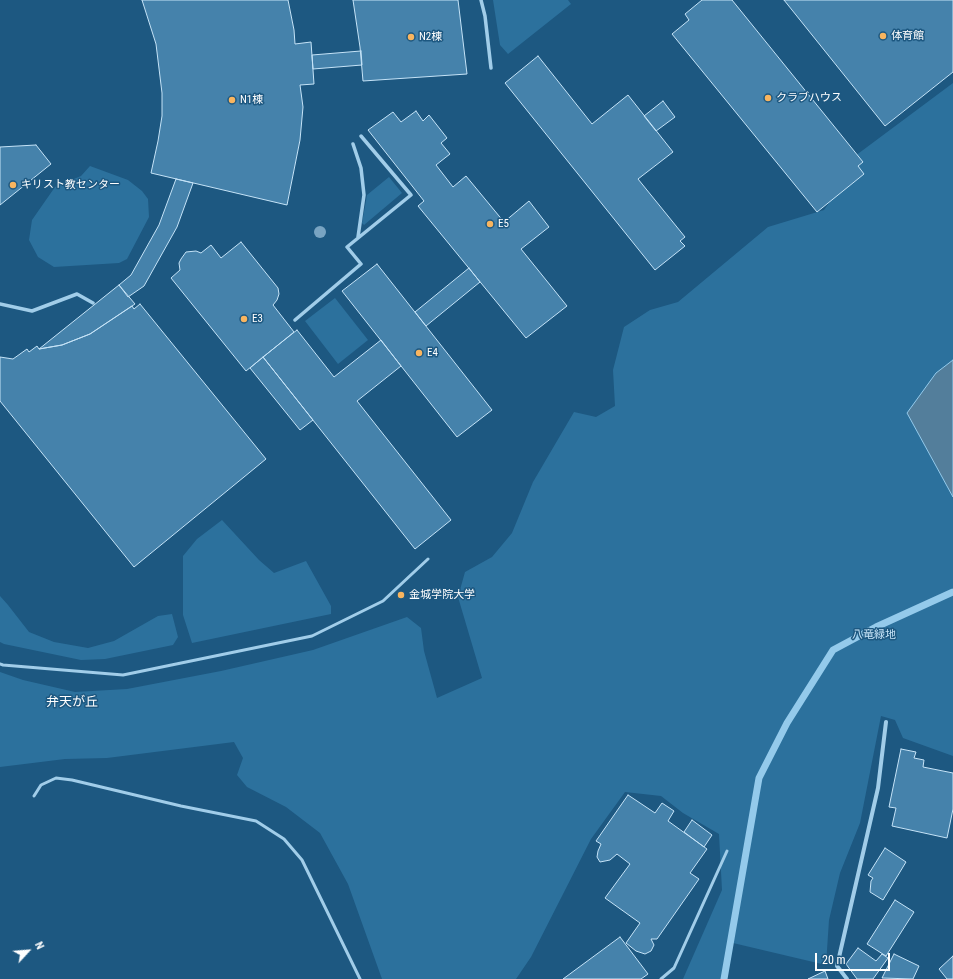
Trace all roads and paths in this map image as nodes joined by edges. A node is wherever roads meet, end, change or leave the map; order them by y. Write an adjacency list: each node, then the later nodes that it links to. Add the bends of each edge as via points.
1 (481, 0): 2 (street)
2 (491, 68)
3 (361, 136): 5 (street, via 410,195)
4 (353, 144): 5 (street, via 361,168 364,195)
5 (358, 238): 8 (street, via 347,247 361,264)
6 (93, 303): 7 (street, via 77,294 32,311)
7 (0, 304)
8 (295, 320)
9 (428, 559): 10 (lane, via 383,601 312,636 123,675)
10 (0, 664)
11 (886, 722): 16 (street, via 878,788 837,966)
12 (34, 796): 14 (lane, via 41,784 56,778 256,821 284,839 302,860)
13 (727, 851): 15 (lane, via 674,968)
14 (360, 979)
15 (661, 979)
16 (847, 979)

